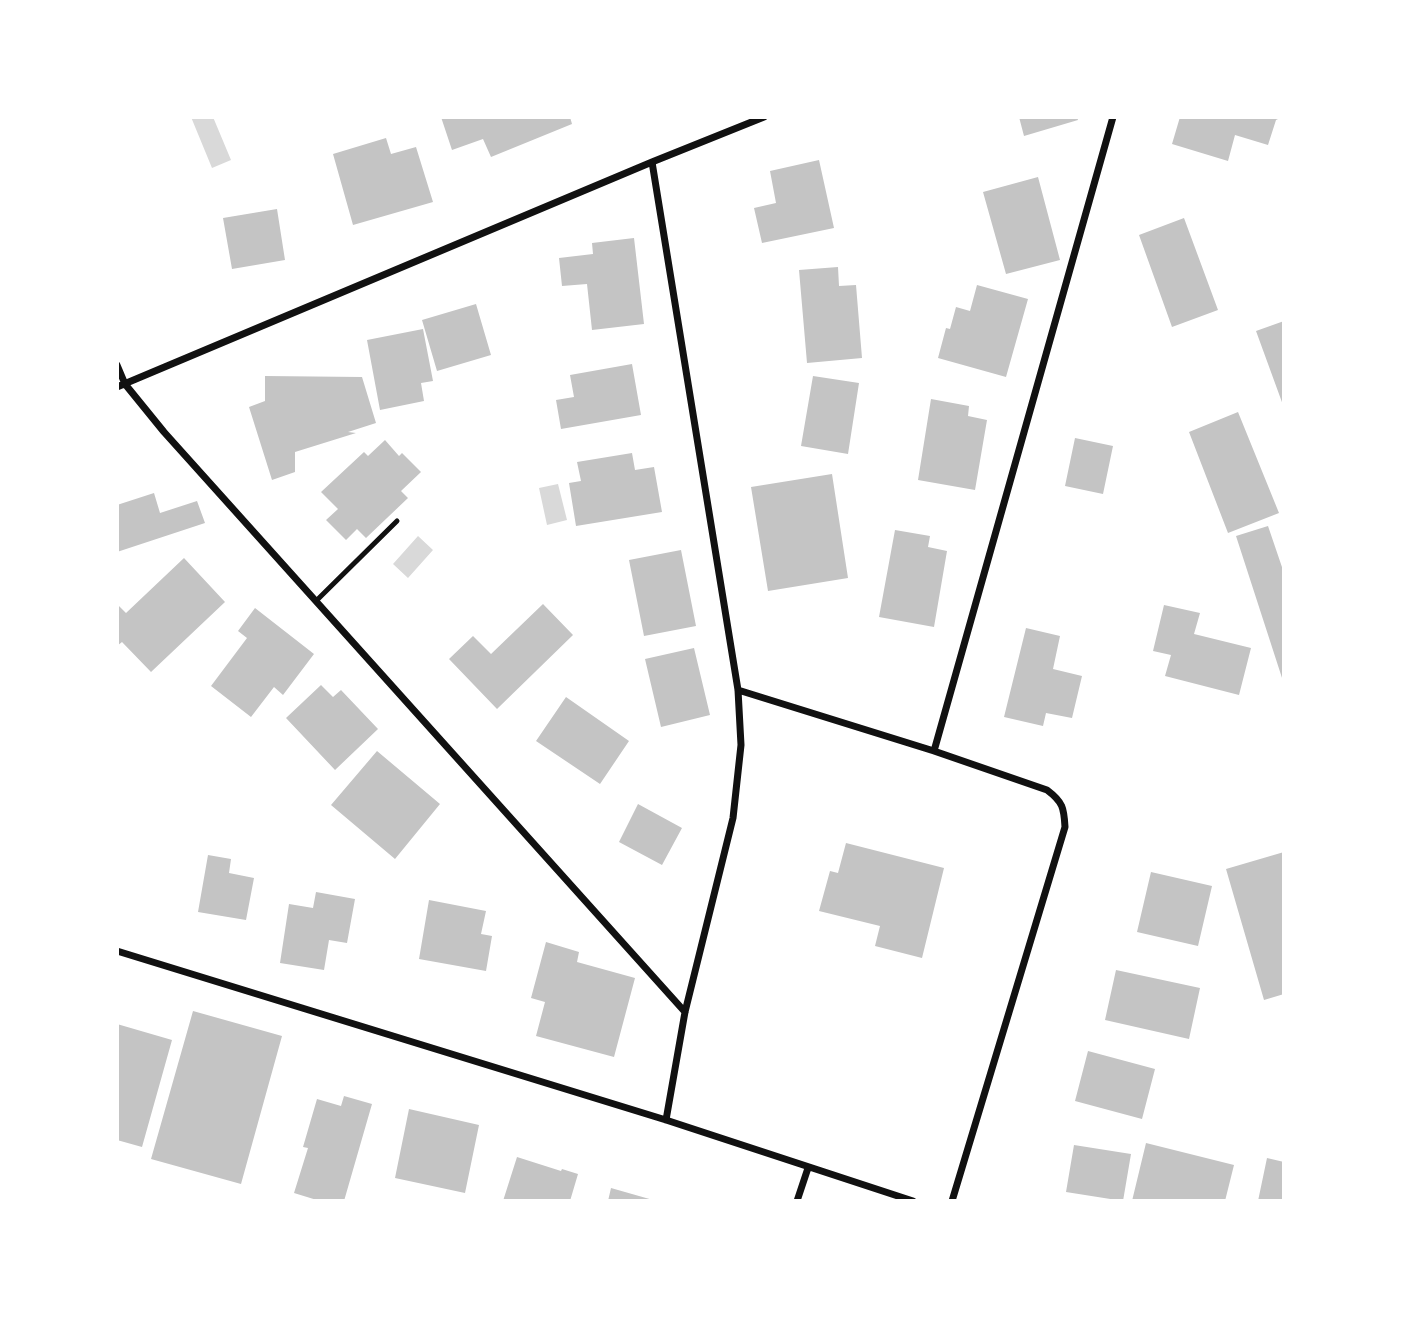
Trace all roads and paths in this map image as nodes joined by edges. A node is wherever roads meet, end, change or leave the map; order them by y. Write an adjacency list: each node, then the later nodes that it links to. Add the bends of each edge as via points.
1 (764, 117): 3 (street)
2 (1113, 117): 9 (street)
3 (652, 162): 5 (street); 8 (street)
4 (117, 365): 5 (street)
5 (121, 386): 7 (street)
6 (397, 521): 7 (lane)
7 (316, 601): 11 (street)
8 (738, 690): 9 (street); 11 (street, via 741,745 733,818)
9 (934, 751): 16 (street, via 1047,790 1064,807 1065,827)
10 (117, 951): 12 (street)
11 (685, 1012): 12 (street)
12 (666, 1120): 13 (street)
13 (808, 1168): 14 (street); 15 (street)
14 (797, 1201)
15 (913, 1201)
16 (952, 1201)

